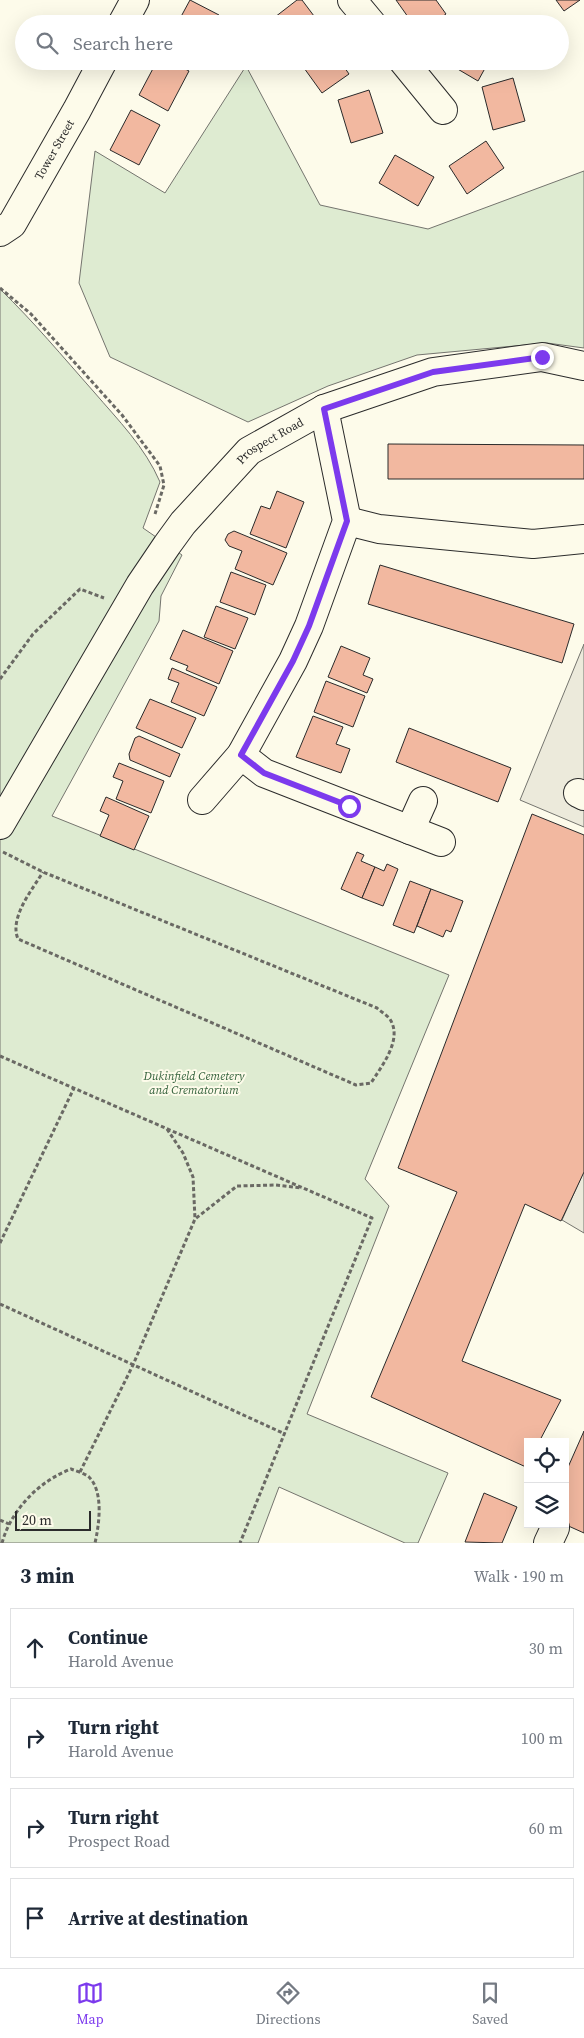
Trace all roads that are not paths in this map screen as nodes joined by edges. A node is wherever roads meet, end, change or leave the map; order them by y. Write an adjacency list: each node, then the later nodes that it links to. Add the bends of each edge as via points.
1 (135, 0): 3 (street)
2 (352, 0): 4 (street)
3 (127, 15)
4 (364, 15)
5 (98, 70): 8 (street, Tower Street, via 12,224)
6 (410, 70): 7 (street)
7 (443, 110)
8 (0, 232)
9 (584, 366): 10 (street, Prospect Road, via 542,357 433,372)
10 (324, 409): 11 (street); 16 (street, Prospect Road, via 249,451 180,528 127,608)
11 (347, 521): 12 (street, via 379,529 533,544); 13 (street, via 309,626)
12 (584, 538)
13 (241, 755): 14 (street); 17 (street, via 264,773)
14 (202, 800)
15 (423, 801): 17 (street)
16 (0, 825)
17 (410, 830): 18 (street)
18 (440, 842)

